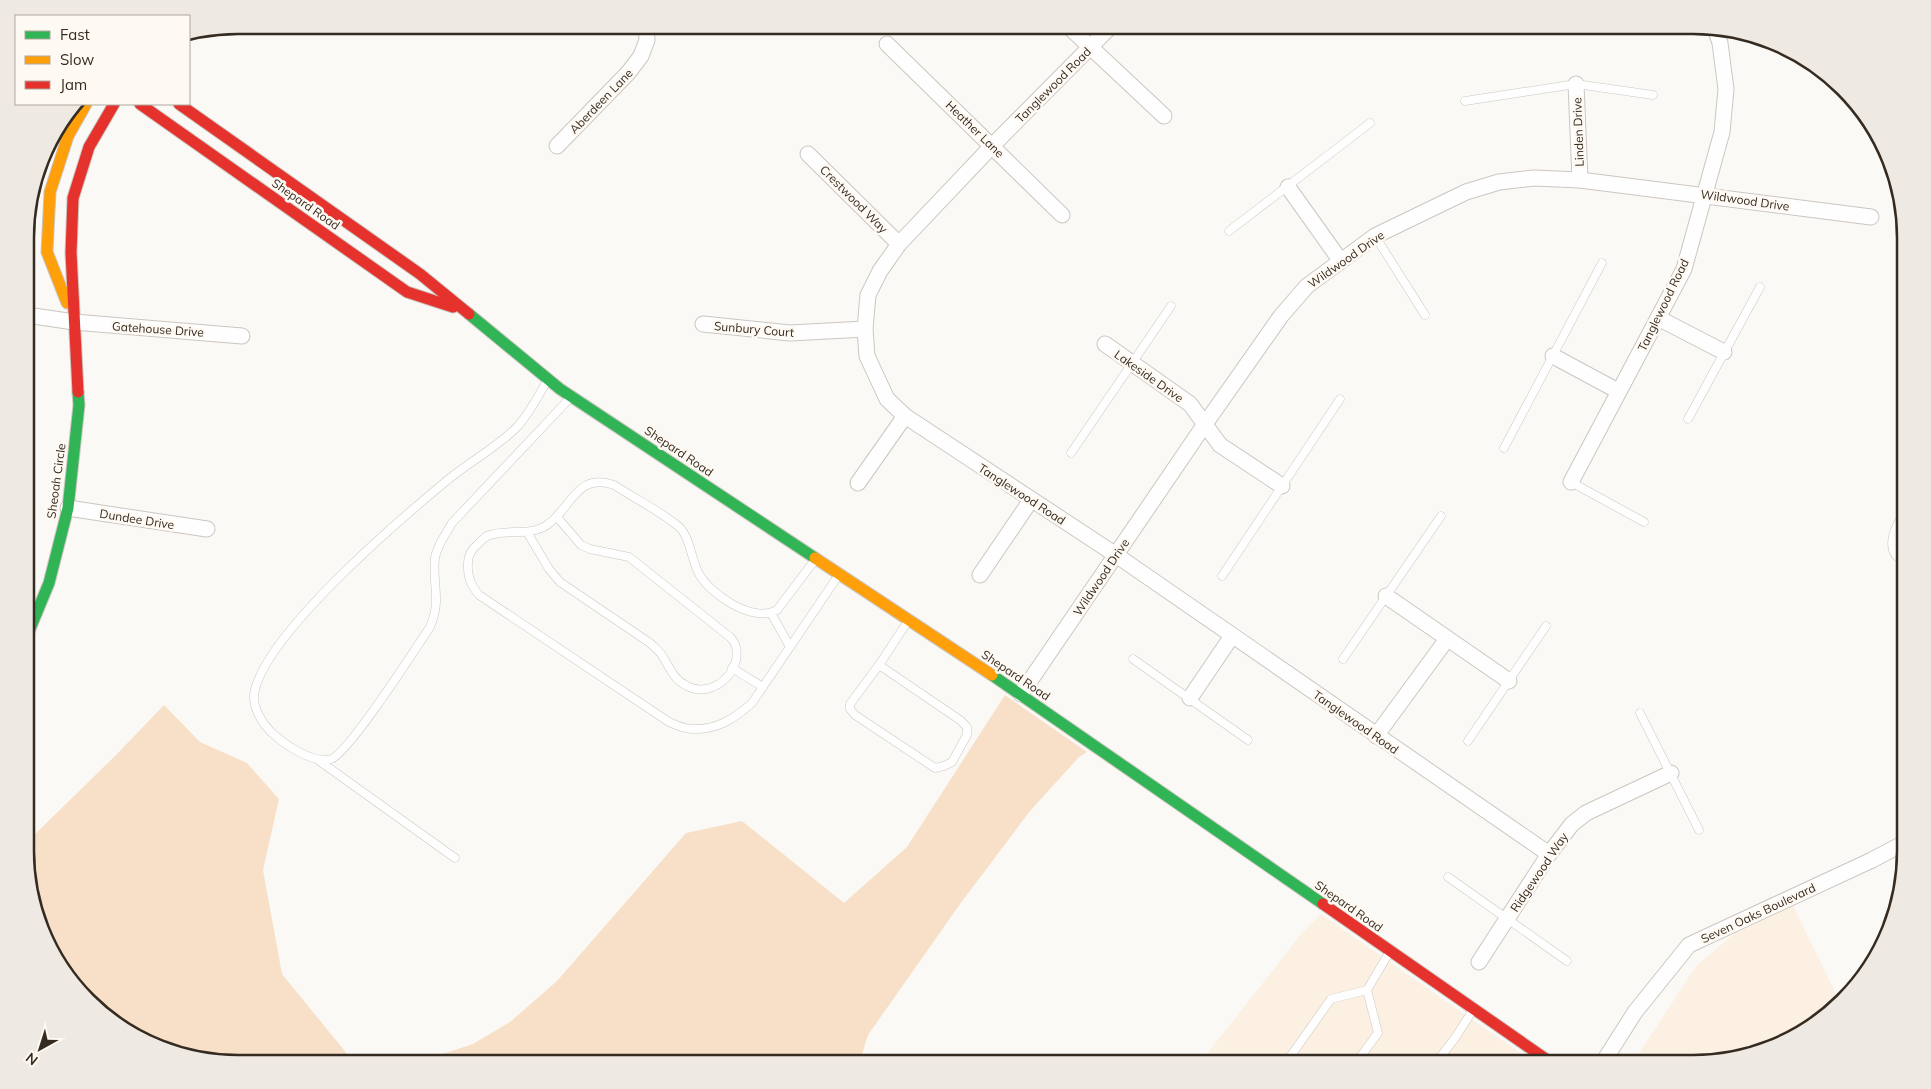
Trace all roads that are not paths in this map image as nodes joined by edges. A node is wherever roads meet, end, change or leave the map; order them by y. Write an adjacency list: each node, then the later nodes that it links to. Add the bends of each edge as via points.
1 (647, 34): 16 (street, Aberdeen Lane, via 641,56 628,73)
2 (1076, 34): 6 (street)
3 (1103, 34): 6 (street, Tanglewood Road)
4 (1717, 35): 21 (street, Tanglewood Road, via 1726,89 1722,132)
5 (887, 44): 17 (street, Heather Lane)
6 (1090, 47): 14 (street); 17 (street, Tanglewood Road)
7 (1576, 84): 8 (lane); 9 (lane); 19 (street, Linden Drive)
8 (1653, 95)
9 (1465, 101)
10 (85, 105): 35 (street, Sheoah Circle, via 68,136 50,192 48,252)
11 (113, 105): 35 (street, Sheoah Circle, via 89,147 73,198)
12 (141, 105): 31 (street, Shepard Road, via 407,292)
13 (180, 105): 31 (street, Shepard Road, via 420,274)
14 (1164, 116)
15 (1370, 123): 20 (lane)
16 (557, 146)
17 (992, 146): 22 (street, Heather Lane); 26 (street, Tanglewood Road)
18 (808, 154): 26 (street, Crestwood Way)
19 (1580, 180): 21 (street, Wildwood Drive); 25 (street, Wildwood Drive, via 1534,178 1499,182 1466,192)
20 (1288, 187): 24 (lane); 27 (street)
21 (1705, 195): 23 (street, Wildwood Drive); 34 (street, Tanglewood Road, via 1684,269)
22 (1062, 214)
23 (1871, 217)
24 (1229, 231)
25 (1375, 236): 27 (street, Wildwood Drive); 32 (lane)
26 (899, 244): 37 (street, Tanglewood Road, via 868,295)
27 (1340, 260): 49 (street, Wildwood Drive, via 1307,286 1281,316)
28 (1602, 263): 41 (lane)
29 (1760, 287): 40 (lane)
30 (1171, 306): 42 (lane)
31 (464, 311): 43 (street, Shepard Road)
32 (1425, 315)
33 (34, 316): 35 (street, Gatehouse Drive)
34 (1658, 318): 40 (street); 44 (street, Tanglewood Road)
35 (74, 322): 38 (street, Gatehouse Drive); 56 (street, Sheoah Circle, via 79,405)
36 (703, 324): 37 (street, Sunbury Court, via 790,333)
37 (864, 330): 47 (street, Tanglewood Road, via 867,356 876,379 887,399)
38 (242, 336)
39 (1104, 344): 42 (street, Lakeside Drive)
40 (1724, 352): 48 (lane)
41 (1553, 356): 44 (street); 50 (lane)
42 (1132, 363): 49 (street, Lakeside Drive, via 1190,404); 51 (lane)
43 (548, 379): 45 (street, Shepard Road); 89 (lane, via 517,426 498,444 445,482 364,554 299,619 265,667 254,695 257,712 270,731 298,752)
44 (1618, 391): 52 (street, Tanglewood Road)
45 (572, 396): 65 (street, Shepard Road); 89 (lane, via 452,523 439,544 436,557 436,615 430,627 354,738 335,758)
46 (1340, 399): 54 (lane)
47 (905, 416): 53 (street); 55 (street, Tanglewood Road)
48 (1688, 419)
49 (1205, 424): 54 (street, Lakeside Drive, via 1220,445); 63 (street, Wildwood Drive)
50 (1504, 448)
51 (1071, 453)
52 (1571, 482): 59 (lane)
53 (858, 483)
54 (1282, 486): 68 (lane)
55 (1031, 500): 63 (street, Tanglewood Road); 67 (street)
56 (68, 508): 61 (street, Dundee Drive); 71 (street, Sheoah Circle, via 49,583)
57 (1441, 516): 69 (lane)
58 (557, 517): 62 (lane, via 546,526); 70 (lane, via 577,491 590,483 602,480 614,485 679,528 698,574 725,599 740,609); 80 (lane, via 581,545 629,556 730,637 736,646)
59 (1644, 522)
60 (1897, 524): 64 (lane, via 1892,541)
61 (207, 529)
62 (527, 532): 80 (lane, via 548,569 560,582 650,642 681,683 694,689 713,688); 82 (lane, via 486,536 473,548 468,558 467,574 471,585 479,595 669,722 690,730 719,726 739,715)
63 (1116, 555): 74 (street, Tanglewood Road); 83 (street, Wildwood Drive)
64 (1897, 557)
65 (816, 558): 66 (street, Shepard Road); 70 (lane, via 777,610)
66 (840, 574): 72 (street, Shepard Road); 76 (lane)
67 (980, 575)
68 (1222, 576)
69 (1386, 596): 75 (street); 77 (lane)
70 (771, 613): 76 (lane)
71 (34, 619)
72 (909, 620): 79 (lane); 83 (street, Shepard Road)
73 (1546, 626): 81 (lane)
74 (1232, 636): 84 (street); 86 (street, Tanglewood Road)
75 (1448, 639): 81 (street); 86 (street)
76 (790, 647): 82 (lane)
77 (1343, 658)
78 (1133, 659): 84 (lane)
79 (880, 665): 79 (lane, via 850,704 855,715 935,768 952,762 967,735 967,727)
80 (732, 668): 82 (lane)
81 (1509, 681): 88 (lane)
82 (763, 688)
83 (1021, 694): 97 (street, Shepard Road)
84 (1190, 698): 87 (lane)
85 (1640, 713): 90 (lane)
86 (1376, 736): 93 (street, Tanglewood Road)
87 (1248, 740)
88 (1468, 741)
89 (317, 759): 94 (lane)
90 (1671, 773): 91 (lane); 93 (street, Ridgewood Way, via 1586,813 1572,824)
91 (1700, 830)
92 (1897, 847): 106 (street, Seven Oaks Boulevard, via 1689,945 1636,1012)
93 (1549, 854): 96 (street, Ridgewood Way)
94 (455, 858)
95 (1448, 877): 96 (lane)
96 (1508, 919): 98 (lane); 99 (street, Ridgewood Way)
97 (1391, 951): 100 (lane); 101 (street, Shepard Road)
98 (1567, 960)
99 (1479, 962)
100 (1367, 990): 102 (lane, via 1331,999); 103 (lane, via 1378,1033)
101 (1474, 1009): 104 (lane); 105 (street, Shepard Road)
102 (1291, 1055)
103 (1362, 1055)
104 (1442, 1055)
105 (1540, 1055)
106 (1608, 1055)

